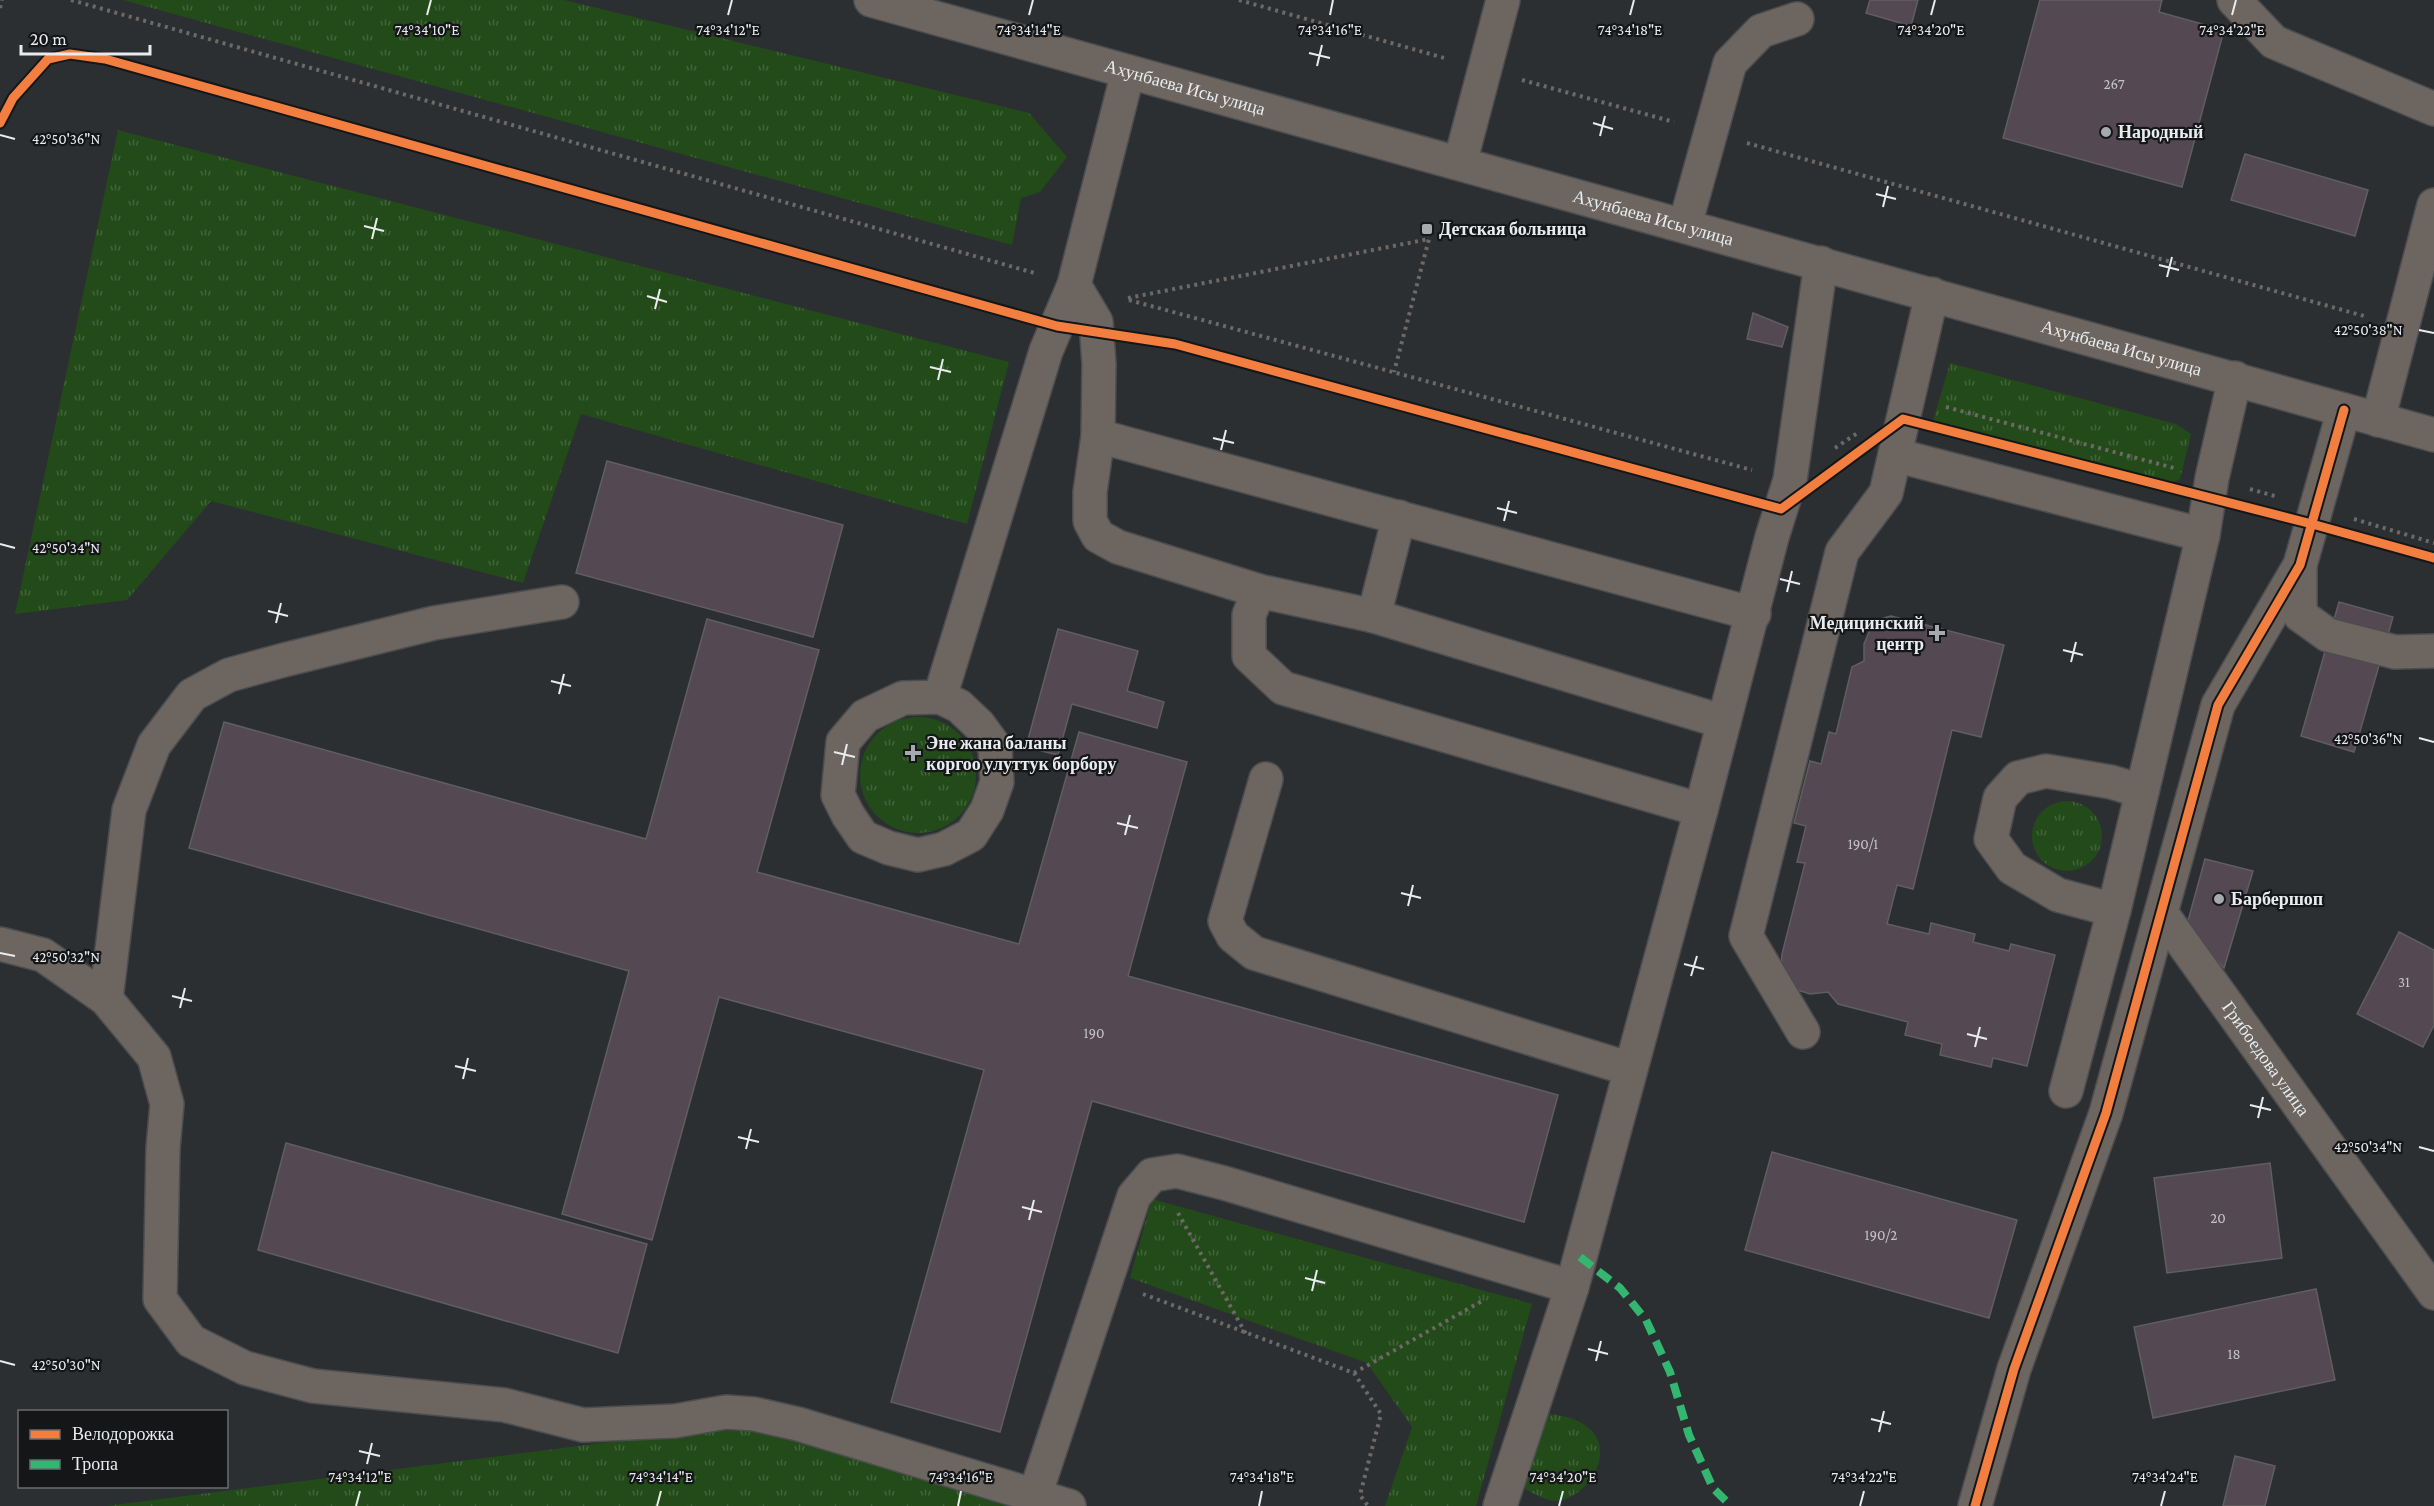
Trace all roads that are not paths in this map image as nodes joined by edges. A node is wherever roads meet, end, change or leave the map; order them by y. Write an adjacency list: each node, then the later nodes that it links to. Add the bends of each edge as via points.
1 (871, 0): 5 (main road, Ахунбаева Исы улица)
2 (1503, 0): 7 (street)
3 (2234, 0): 6 (street, via 2274,42)
4 (1797, 19): 9 (street, via 1761,32 1730,63)
5 (1128, 72): 7 (main road, Ахунбаева Исы улица); 11 (street)
6 (2434, 109)
7 (1460, 163): 9 (main road, Ахунбаева Исы улица)
8 (2434, 205): 15 (street)
9 (1685, 225): 10 (main road, Ахунбаева Исы улица)
10 (1821, 263): 12 (main road, Ахунбаева Исы улица); 24 (street, via 1790,480)
11 (1074, 285): 17 (street, via 1095,322); 27 (street, via 1046,351)
12 (1932, 294): 13 (main road, Ахунбаева Исы улица); 18 (street)
13 (2235, 378): 14 (main road, Ахунбаева Исы улица); 20 (street)
14 (2344, 410): 15 (main road, Ахунбаева Исы улица); 21 (street)
15 (2378, 420): 16 (main road, Ахунбаева Исы улица)
16 (2434, 435)
17 (1098, 436): 19 (street); 22 (street, via 1090,520 1098,536 1118,547)
18 (1895, 455): 20 (street); 36 (street, via 1886,493 1842,552 1746,936)
19 (1399, 517): 24 (street); 25 (street)
20 (2202, 535): 30 (street)
21 (2300, 565): 26 (street, via 2300,615 2328,635 2395,652); 33 (street, via 2218,705)
22 (1259, 591): 25 (street); 31 (street, via 1249,615 1249,656 1282,688)
23 (562, 602): 35 (street, via 434,622 229,675 192,695 154,745 129,810)
24 (1754, 614): 28 (street)
25 (1374, 616): 28 (street)
26 (2434, 651)
27 (940, 697): 27 (street, via 959,705 995,747 997,782 987,810 971,835 944,849 918,855 863,837 838,795 843,742 865,716 903,698)
28 (1724, 722): 31 (street)
29 (1266, 779): 37 (street, via 1225,921 1233,936 1254,953)
30 (2141, 791): 32 (street); 32 (street, via 2046,771 2018,778 2000,798 1991,838 2012,868 2058,895)
31 (1701, 810): 37 (street)
32 (2114, 910): 38 (street)
33 (2162, 914): 40 (street, Грибоедова улица); 44 (street, via 2106,1113 2014,1369)
34 (0, 944): 35 (street, via 43,955)
35 (106, 999): 41 (street, via 154,1057 167,1104 160,1299 191,1341 245,1368 313,1386 504,1404 583,1425 675,1421 726,1412 754,1414)
36 (1803, 1032)
37 (1630, 1069): 39 (street)
38 (2066, 1090)
39 (1572, 1287): 41 (street, via 1224,1183 1177,1171 1152,1175 1134,1196); 43 (street)
40 (2434, 1293)
41 (1035, 1496): 42 (street)
42 (1069, 1506)
43 (1500, 1506)
44 (1975, 1506)

